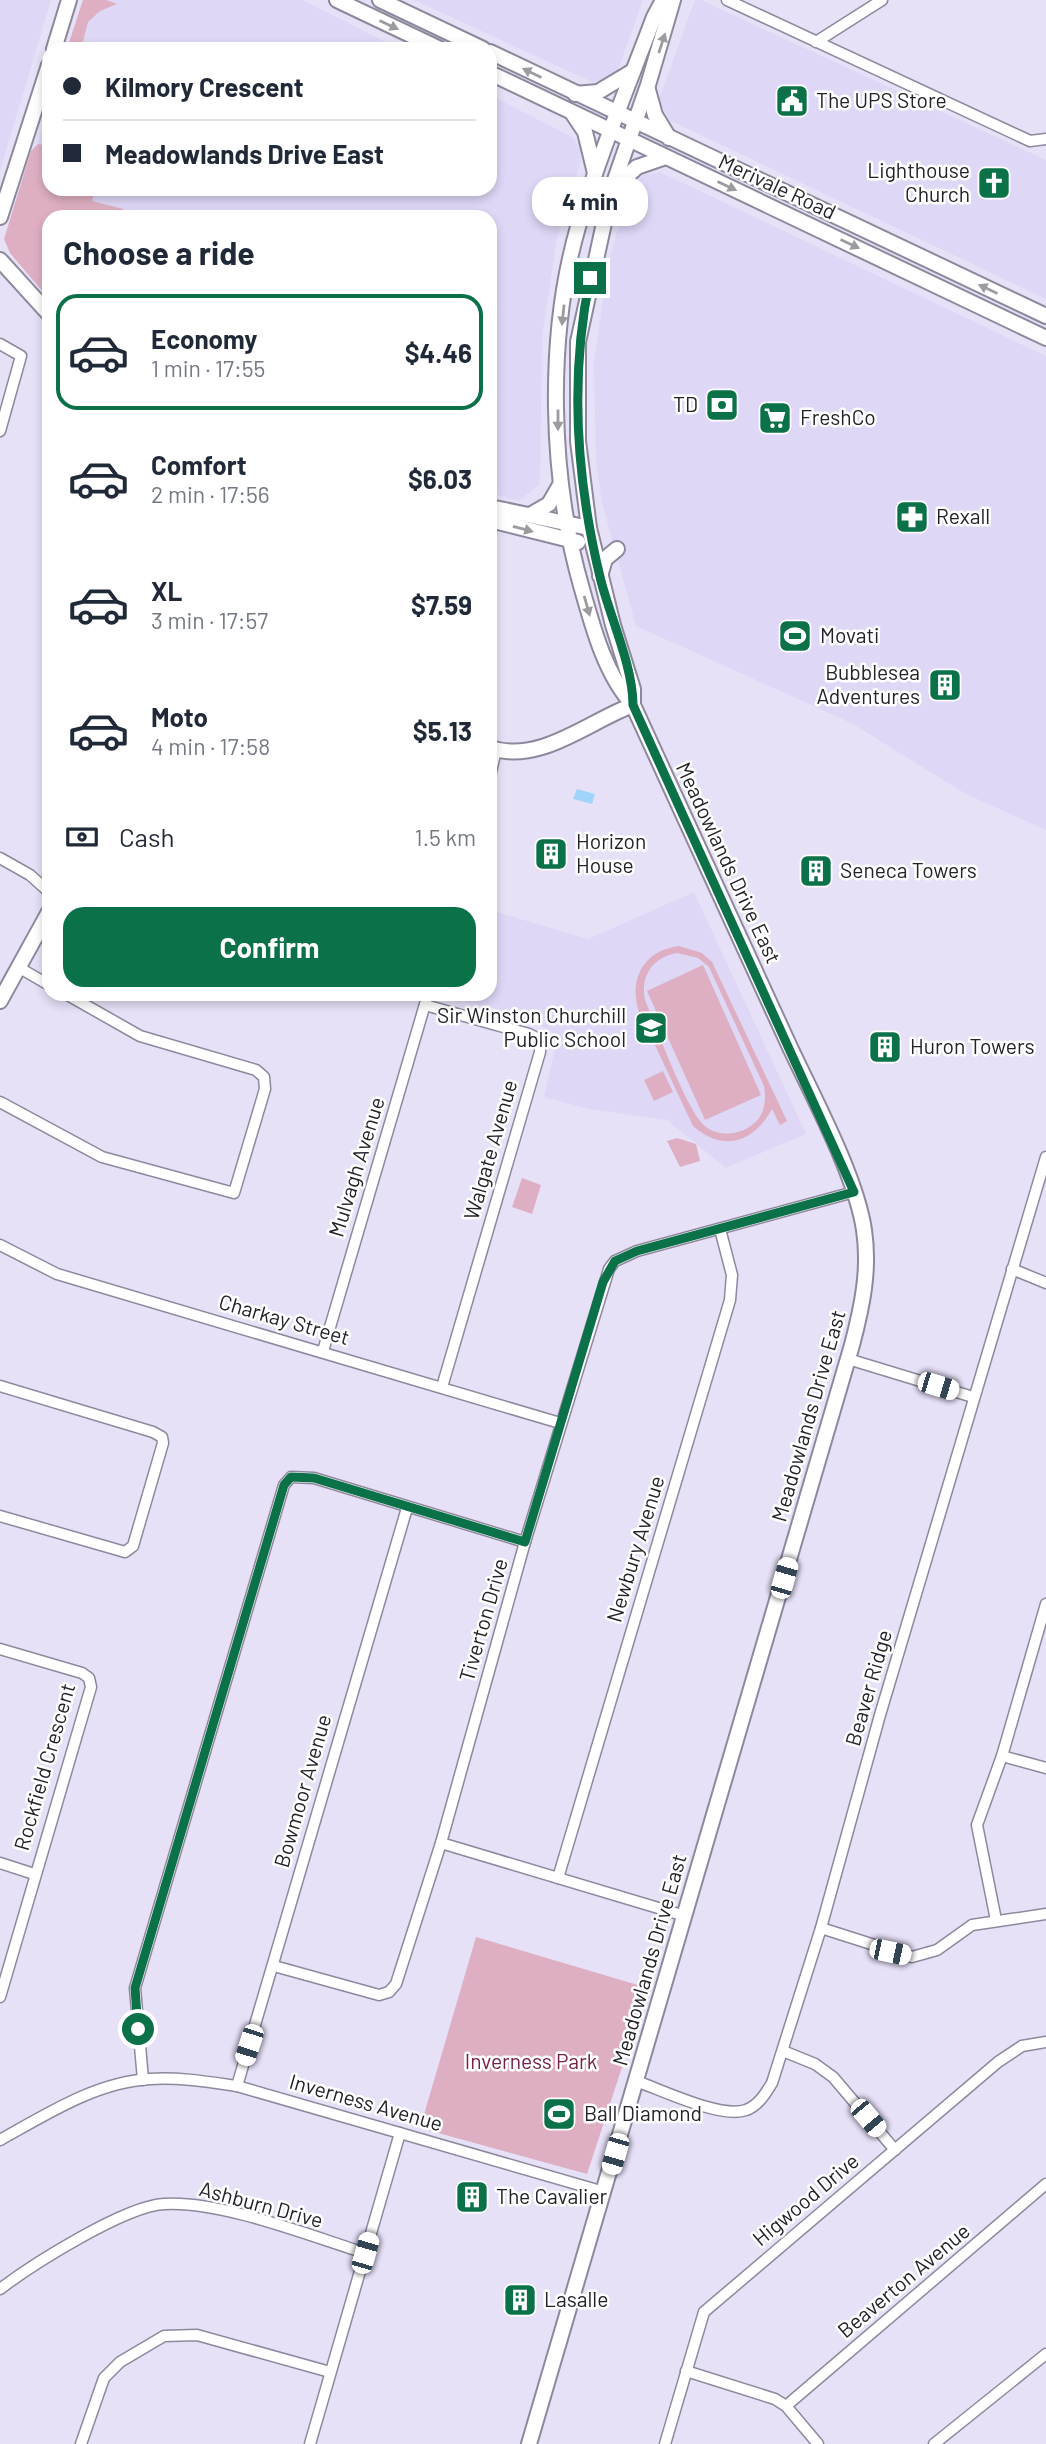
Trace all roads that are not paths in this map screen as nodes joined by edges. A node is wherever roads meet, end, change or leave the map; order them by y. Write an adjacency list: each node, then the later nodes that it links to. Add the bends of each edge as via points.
1 (69, 0): 8 (main road)
2 (337, 0): 9 (main road, one-way to 9)
3 (380, 0): 10 (main road)
4 (663, 0): 13 (main road, Meadowlands Drive East)
5 (673, 0): 15 (main road, Meadowlands Drive East, one-way to 5)
6 (727, 0): 11 (street)
7 (882, 0): 11 (street)
8 (56, 42)
9 (425, 42)
10 (468, 42)
11 (816, 42): 23 (street, via 1030,141)
12 (497, 55): 17 (main road, Merivale Road, one-way to 12)
13 (633, 71): 17 (main road, via 598,92); 19 (main road, Meadowlands Drive East)
14 (497, 76): 18 (main road, Merivale Road)
15 (648, 85): 20 (main road, Meadowlands Drive East); 24 (main road, via 655,115)
16 (42, 87): 28 (main road)
17 (575, 94): 19 (main road, Merivale Road)
18 (573, 113): 21 (main road, Merivale Road); 26 (main road, via 585,132)
19 (617, 115): 20 (main road, Merivale Road); 21 (main road, Meadowlands Drive East)
20 (635, 123): 22 (main road, Meadowlands Drive East); 24 (main road, Merivale Road)
21 (611, 131): 22 (main road, Merivale Road); 26 (main road, Meadowlands Drive East)
22 (628, 139): 25 (main road, Merivale Road); 27 (main road, Meadowlands Drive East)
23 (1045, 140)
24 (671, 141): 31 (main road, Merivale Road, one-way to 24)
25 (666, 157): 27 (main road, via 637,167); 32 (main road, Merivale Road, one-way to 32)
26 (595, 175): 35 (main road, Meadowlands Drive East, one-way to 35, via 565,292 559,354)
27 (611, 191): 40 (main road, Meadowlands Drive East, via 578,342 578,440)
28 (0, 217)
29 (0, 260): 30 (main road)
30 (42, 306)
31 (1046, 316)
32 (1044, 334)
33 (0, 344): 34 (street, via 21,356)
34 (0, 431)
35 (560, 485): 37 (main road, via 549,504); 39 (main road, Meadowlands Drive East)
36 (497, 508): 37 (main road)
37 (530, 515): 39 (main road)
38 (497, 522): 41 (main road, one-way to 41)
39 (566, 523): 40 (main road); 41 (main road, Meadowlands Drive East)
40 (589, 528): 42 (main road, Meadowlands Drive East)
41 (570, 540): 42 (main road); 45 (main road, Meadowlands Drive East, one-way to 45, via 594,632 622,693)
42 (593, 544): 44 (main road, Meadowlands Drive East)
43 (617, 550): 44 (main road, via 605,559)
44 (600, 577): 45 (main road, Meadowlands Drive East, via 633,689)
45 (633, 705): 46 (main road, via 523,753); 58 (main road, Meadowlands Drive East)
46 (497, 750)
47 (0, 858): 48 (street)
48 (42, 886)
49 (42, 925): 50 (main road)
50 (19, 967): 51 (street); 52 (main road)
51 (42, 981)
52 (0, 1001)
53 (78, 1001): 56 (street, via 140,1036 256,1070 264,1077 265,1089 234,1194 102,1157)
54 (426, 1001): 63 (street, Mulvagh Avenue)
55 (433, 1001): 66 (street, Walgate Avenue, via 540,1040)
56 (0, 1102)
57 (1046, 1157): 61 (street, Beaver Ridge)
58 (854, 1192): 59 (street, Tiverton Drive); 64 (main road, Meadowlands Drive East, via 867,1261)
59 (720, 1229): 68 (street, Tiverton Drive, via 615,1261 603,1282); 79 (street, Newbury Avenue, via 732,1275 730,1300)
60 (0, 1245): 63 (street, Charkay Street, via 57,1274)
61 (1012, 1269): 62 (street); 67 (street, Beaver Ridge)
62 (1046, 1283)
63 (323, 1351): 66 (street, Charkay Street)
64 (848, 1359): 67 (street); 81 (main road, Meadowlands Drive East)
65 (0, 1386): 70 (street, via 153,1432 163,1443 133,1546 125,1552)
66 (442, 1387): 68 (street, Charkay Street)
67 (973, 1397): 83 (street, Beaver Ridge)
68 (560, 1423): 71 (street, Tiverton Drive)
69 (407, 1508): 71 (street); 84 (street, Bowmoor Avenue); 88 (street, via 301,1476 291,1477 277,1497 135,1988)
70 (0, 1516)
71 (525, 1542): 76 (street, Tiverton Drive)
72 (1046, 1604): 74 (street)
73 (0, 1649): 78 (street, Rockfield Crescent, via 82,1673 91,1686)
74 (1002, 1756): 75 (street); 82 (street, via 978,1825)
75 (1046, 1768)
76 (441, 1843): 79 (street); 84 (street, Tiverton Drive, via 396,1984 389,1992 379,1995)
77 (0, 1863): 78 (street)
78 (34, 1874): 85 (street, Rockfield Crescent)
79 (558, 1878): 81 (street)
80 (1046, 1914): 82 (street)
81 (685, 1916): 89 (main road, Meadowlands Drive East)
82 (996, 1920): 83 (street, via 972,1924 937,1950 912,1957)
83 (821, 1928): 87 (street, Beaver Ridge)
84 (274, 1966): 90 (street, Bowmoor Avenue)
85 (0, 1997)
86 (1046, 2042): 93 (street, Higwood Drive, via 1022,2046 998,2062)
87 (783, 2051): 89 (street, Beaver Ridge, via 765,2096 746,2110 723,2112); 93 (street, via 833,2077)
88 (143, 2080): 90 (street, Inverness Avenue); 92 (street, Inverness Avenue, via 83,2096)
89 (636, 2081): 95 (main road, Meadowlands Drive East)
90 (237, 2086): 91 (street, Inverness Avenue)
91 (400, 2133): 95 (street, Inverness Avenue); 96 (street)
92 (0, 2139)
93 (895, 2150): 99 (street, Higwood Drive, via 704,2312)
94 (1046, 2184): 101 (street, Beaverton Avenue)
95 (604, 2192): 104 (main road, Meadowlands Drive East)
96 (365, 2253): 97 (street, Ashburn Drive, via 204,2205 163,2204 119,2219); 100 (street)
97 (0, 2289)
98 (1046, 2354): 107 (street)
99 (686, 2371): 101 (street); 105 (street, Higwood Drive)
100 (330, 2372): 102 (street, via 197,2335 164,2336 120,2362 104,2378); 103 (street)
101 (786, 2406): 106 (street)
102 (81, 2444)
103 (310, 2444)
104 (529, 2444)
105 (666, 2444)
106 (818, 2444)
107 (934, 2444)

